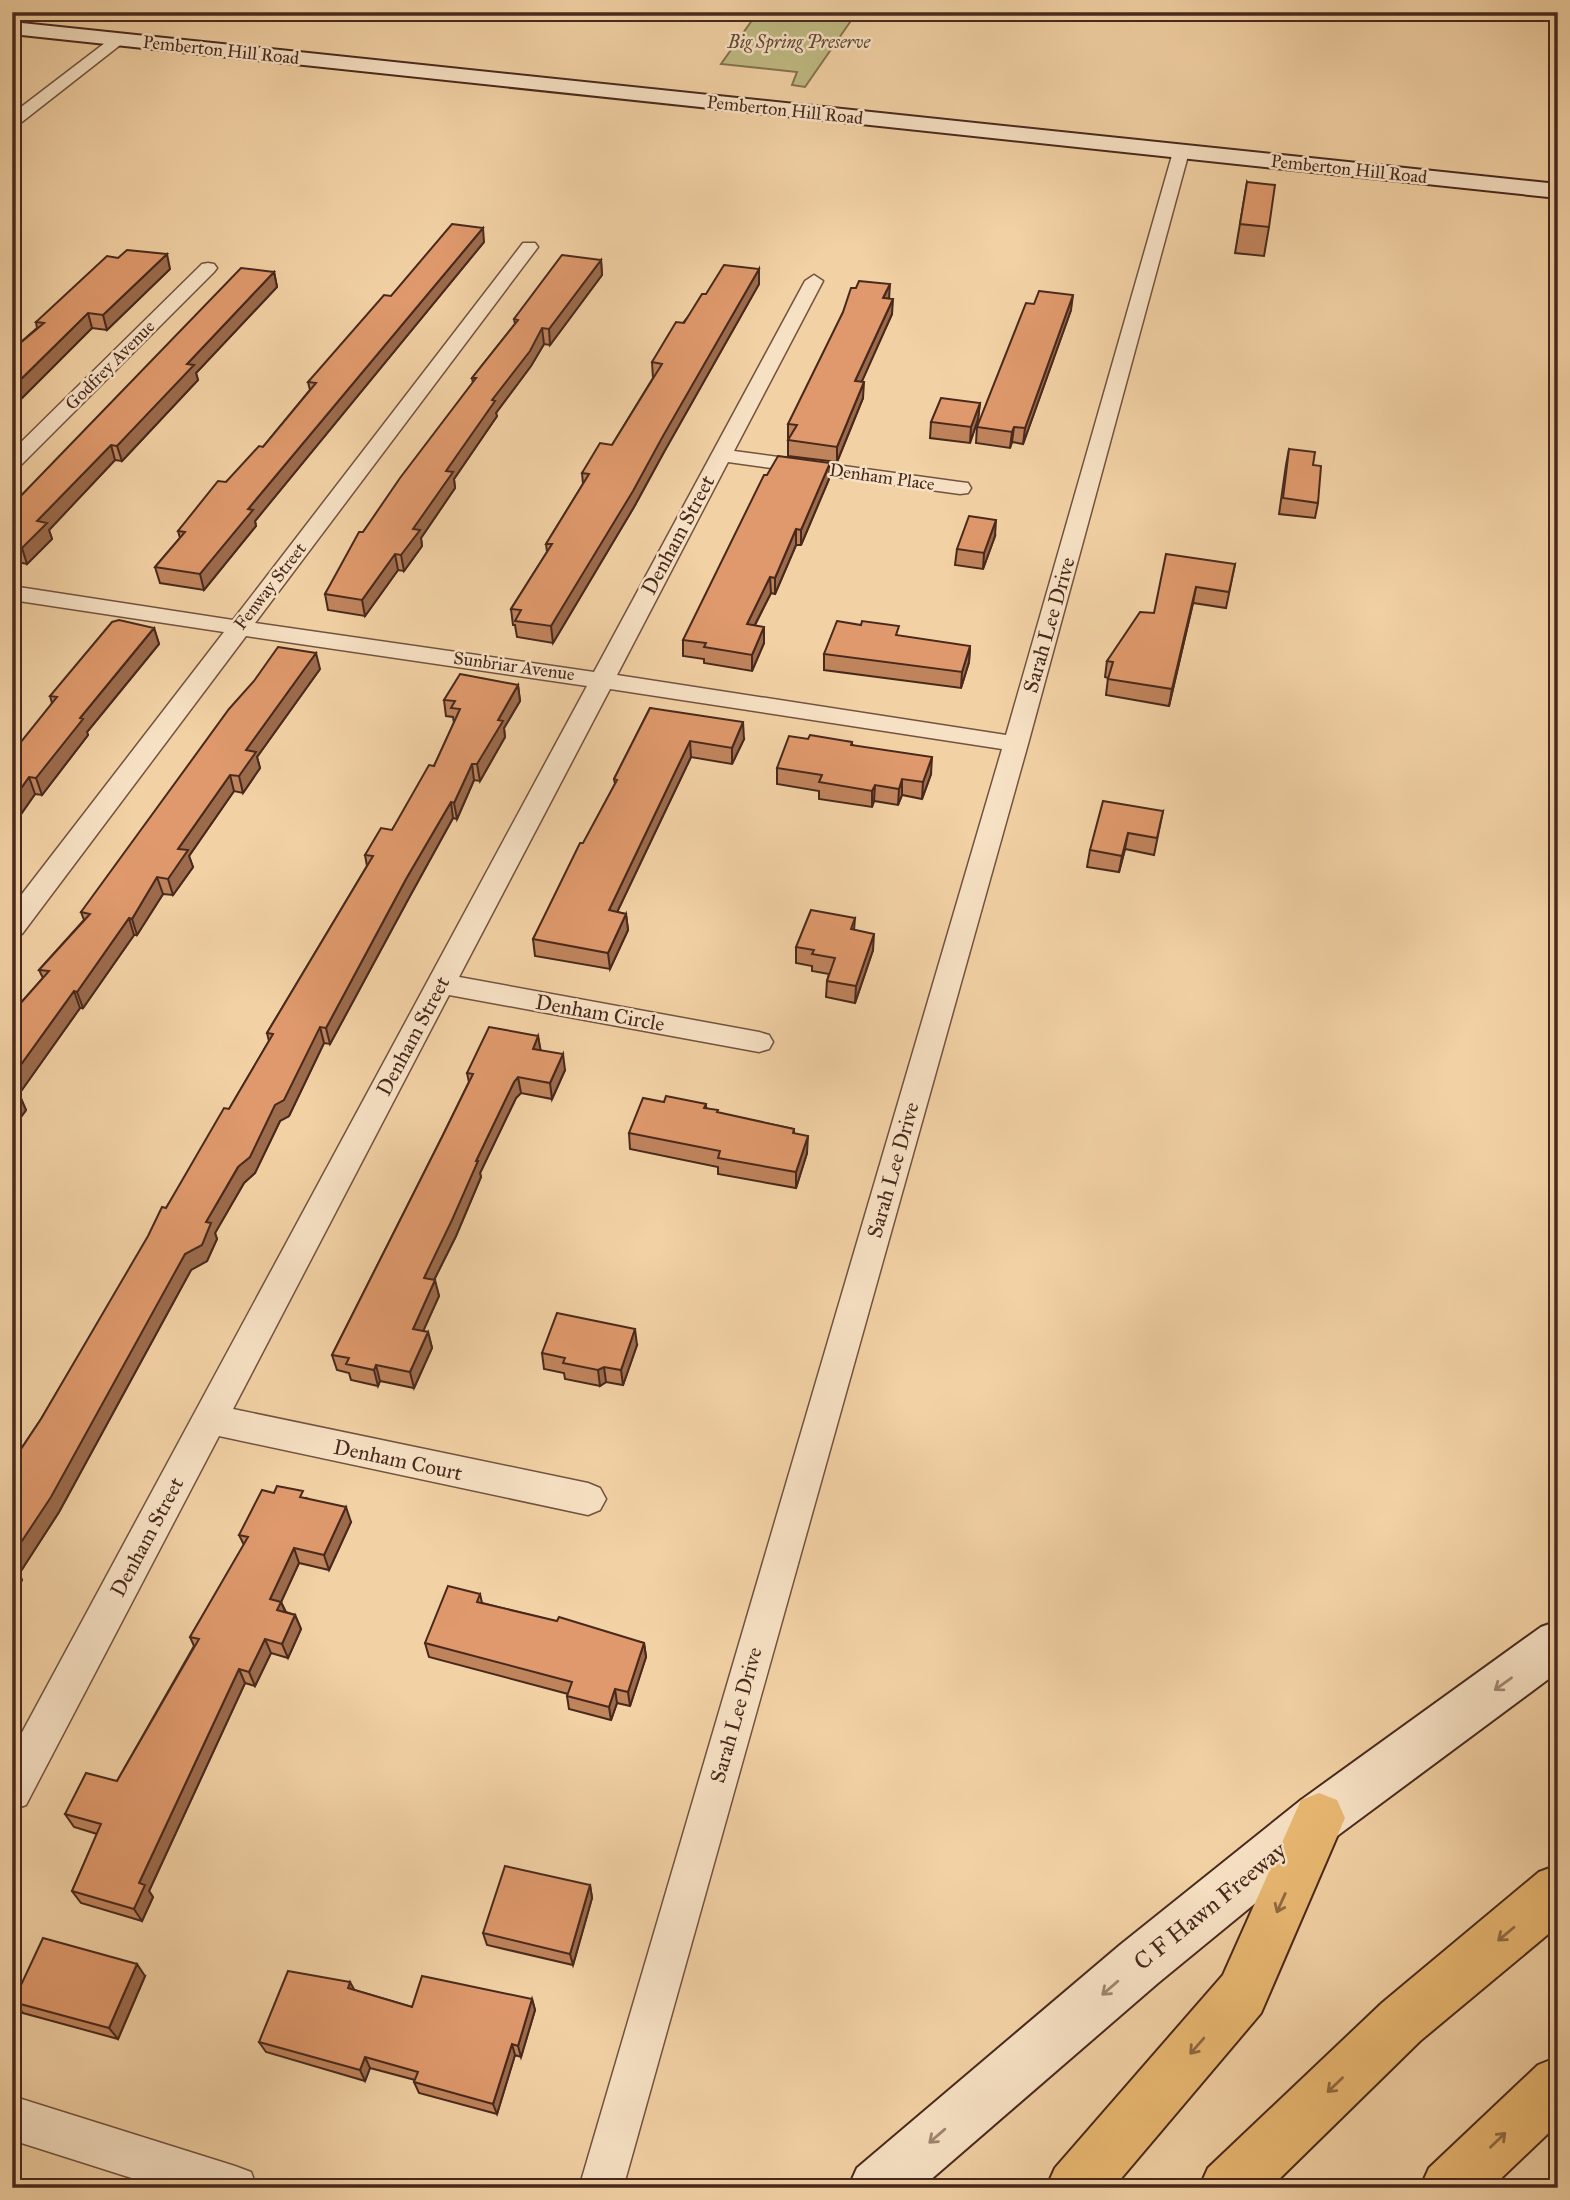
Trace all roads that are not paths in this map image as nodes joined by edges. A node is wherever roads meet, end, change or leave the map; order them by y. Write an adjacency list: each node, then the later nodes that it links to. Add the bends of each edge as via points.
1 (12, 28): 2 (street, Pemberton Hill Road)
2 (119, 39): 3 (street); 4 (street, Pemberton Hill Road)
3 (12, 122)
4 (1181, 152): 5 (street, Pemberton Hill Road); 15 (street, Sarah Lee Drive)
5 (1558, 191)
6 (529, 247): 13 (street, Fenway Street)
7 (208, 268): 10 (street, Godfrey Avenue)
8 (814, 281): 9 (street, Denham Street)
9 (720, 455): 11 (street, Denham Place); 14 (street, Denham Street)
10 (12, 463)
11 (960, 488)
12 (12, 593): 13 (street, Sunbriar Avenue)
13 (237, 628): 14 (street, Sunbriar Avenue); 16 (street, Fenway Street)
14 (604, 679): 15 (street, Sunbriar Avenue); 17 (street, Denham Street)
15 (1016, 744): 28 (street, Sarah Lee Drive)
16 (12, 927)
17 (441, 984): 18 (street, Denham Circle); 19 (street, Denham Street)
18 (759, 1042)
19 (209, 1419): 20 (street, Denham Court); 22 (street, Denham Street)
20 (588, 1499)
21 (1558, 1643): 23 (street, C F Hawn Freeway, one-way to 23)
22 (12, 1791)
23 (1319, 1818): 29 (street, C F Hawn Freeway, one-way to 29, via 1139,1964); 30 (highway, one-way to 30, via 1242,1994)
24 (1558, 1891): 31 (highway, one-way to 31, via 1401,2022)
25 (1558, 2085): 32 (highway, one-way to 25)
26 (12, 2119): 27 (street)
27 (235, 2188)
28 (601, 2188)
29 (877, 2188)
30 (1075, 2188)
31 (1228, 2188)
32 (1449, 2188)

